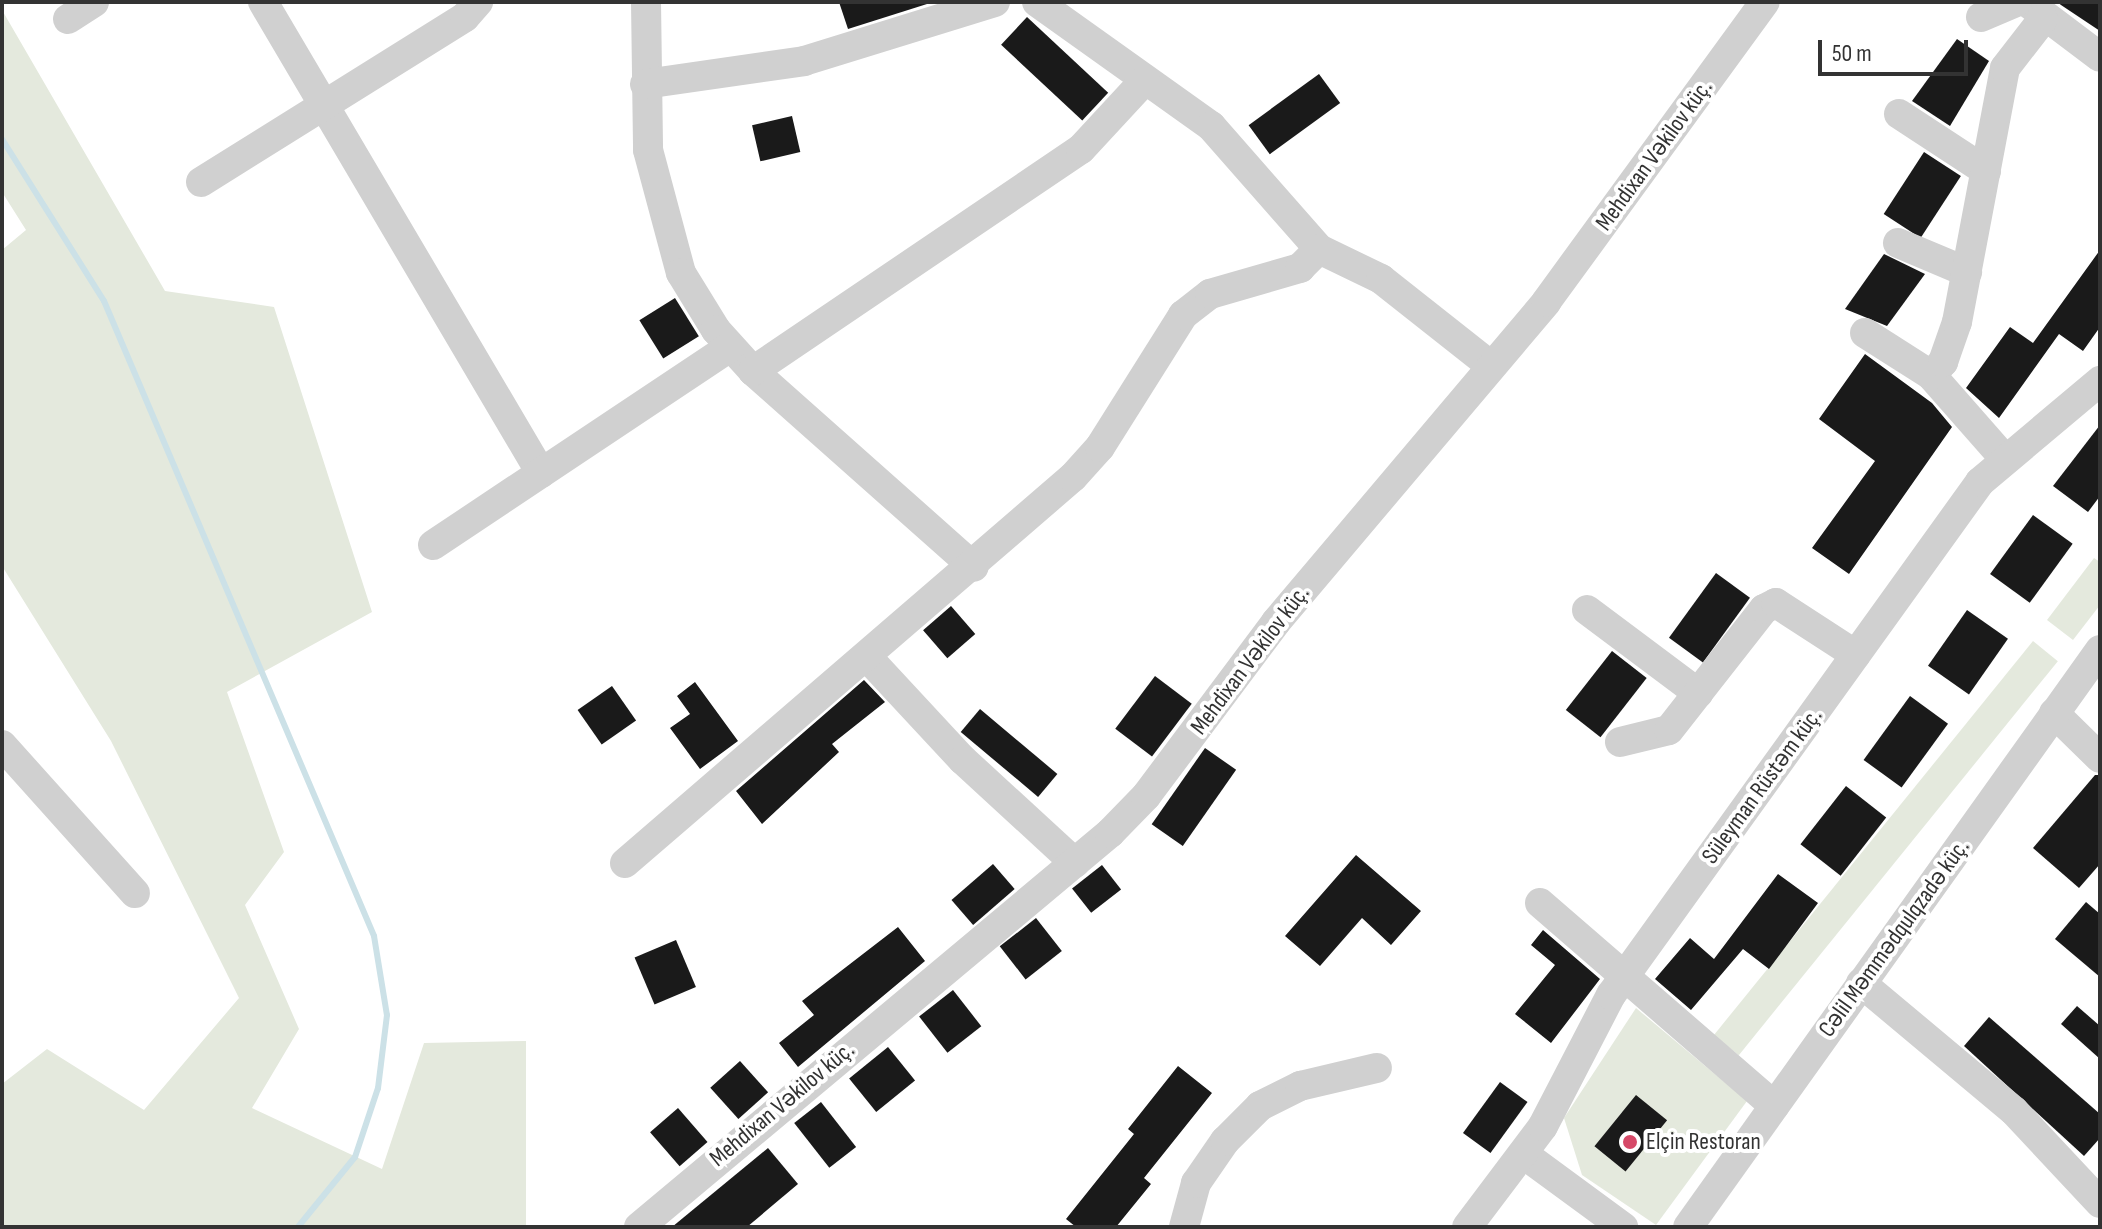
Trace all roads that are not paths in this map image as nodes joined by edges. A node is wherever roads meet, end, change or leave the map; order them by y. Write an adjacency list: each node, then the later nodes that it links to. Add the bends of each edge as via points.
1 (94, 2): 11 (street)
2 (263, 2): 15 (street)
3 (478, 2): 15 (street, via 465,17)
4 (646, 2): 14 (street)
5 (995, 2): 14 (street, via 804,61)
6 (1037, 2): 13 (street)
7 (1765, 2): 24 (street, Mehdixan Vəkilov küç., via 1546,302)
8 (2017, 2): 10 (street)
9 (2035, 11): 12 (street); 17 (street, via 2005,68)
10 (1981, 17)
11 (68, 19)
12 (2100, 57)
13 (1145, 80): 20 (street, via 1211,126); 25 (street, via 1081,149)
14 (645, 84): 23 (street, via 648,150 681,273)
15 (322, 102): 18 (street); 29 (street)
16 (1899, 114): 17 (street)
17 (1986, 171): 21 (street)
18 (201, 182)
19 (1898, 243): 21 (street)
20 (1319, 249): 24 (street, via 1381,279); 31 (street, via 1300,268 1210,294 1183,315 1100,447)
21 (1967, 272): 26 (street, via 1952,344)
22 (1865, 333): 26 (street)
23 (730, 347): 25 (street); 29 (street)
24 (1491, 366): 42 (street, Mehdixan Vəkilov küç., via 1276,622 1168,771)
25 (753, 371): 31 (street)
26 (1931, 375): 28 (street)
27 (2100, 381): 28 (street, Süleyman Rüstəm küç.)
28 (2003, 457): 34 (street, Süleyman Rüstəm küç.)
29 (541, 473): 30 (street)
30 (433, 545)
31 (974, 567): 35 (street)
32 (1587, 610): 36 (street)
33 (2100, 650): 37 (street, Cəlil Məmmədqulqzadə küç.)
34 (1856, 655): 36 (street, via 1776,603 1764,609); 45 (street, Süleyman Rüstəm küç.)
35 (869, 659): 41 (street); 42 (street, via 963,760)
36 (1698, 693): 38 (street, via 1669,730)
37 (2054, 713): 40 (street); 46 (street, Cəlil Məmmədqulqzadə küç.)
38 (1620, 742)
39 (2, 745): 43 (street)
40 (2100, 758)
41 (625, 863)
42 (1075, 863): 51 (street, Mehdixan Vəkilov küç.)
43 (135, 893)
44 (1540, 903): 45 (street)
45 (1625, 976): 48 (street); 49 (street, Süleyman Rüstəm küç., via 1589,1031)
46 (1861, 983): 48 (street, Cəlil Məmmədqulqzadə küç.); 50 (street, via 2004,1102)
47 (1377, 1068): 52 (street, via 1300,1086 1260,1106 1225,1141 1196,1183)
48 (1774, 1106): 55 (street, Cəlil Məmmədqulqzadə küç.)
49 (1525, 1155): 53 (street, Süleyman Rüstəm küç.); 54 (street)
50 (2100, 1203)
51 (639, 1227)
52 (1184, 1227)
53 (1467, 1227)
54 (1623, 1227)
55 (1688, 1227)

